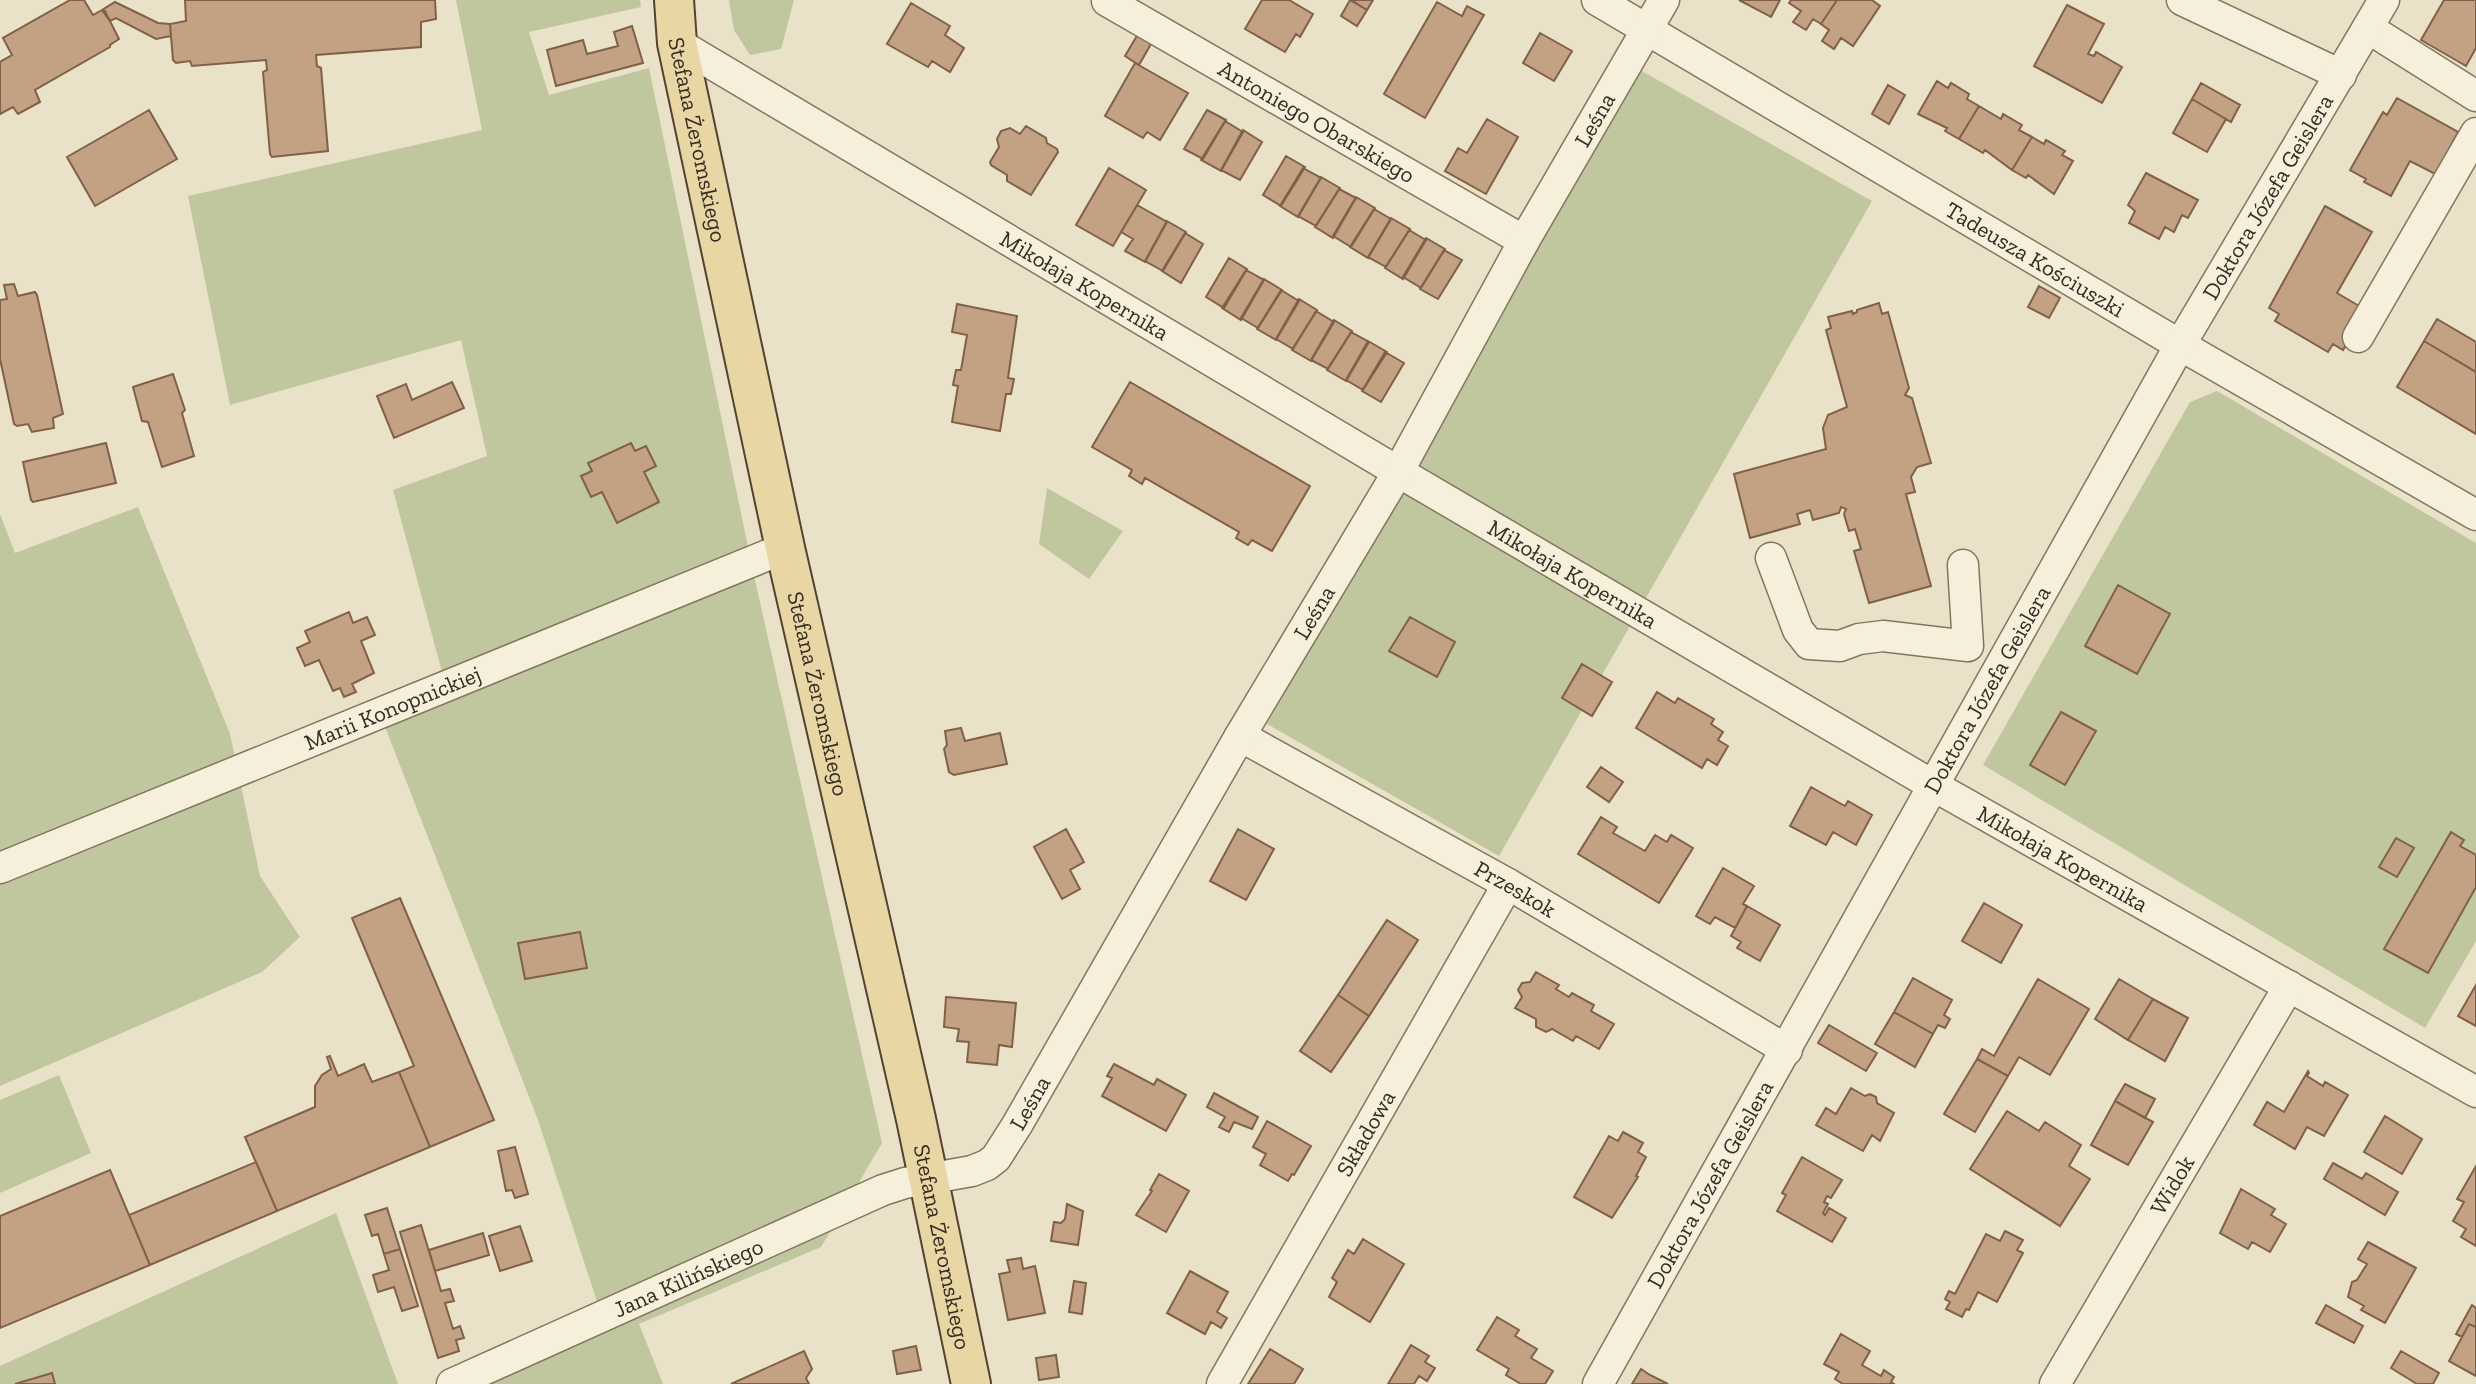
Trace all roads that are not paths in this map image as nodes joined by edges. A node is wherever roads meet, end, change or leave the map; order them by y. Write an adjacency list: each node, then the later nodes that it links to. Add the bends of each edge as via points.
1 (674, 0): 9 (main road, Stefana Żeromskiego)
2 (1597, 0): 8 (street, Tadeusza Kościuszki)
3 (1664, 0): 8 (street, Leśna)
4 (2182, 0): 10 (street)
5 (2384, 0): 7 (street, Doktora Józefa Geislera)
6 (1107, 1): 13 (street, Antoniego Obarskiego)
7 (2368, 27): 10 (street, Doktora Józefa Geislera); 11 (street)
8 (1647, 29): 13 (street, Leśna); 15 (street, Tadeusza Kościuszki)
9 (677, 43): 16 (street, Mikołaja Kopernika); 18 (main road, Stefana Żeromskiego)
10 (2341, 75): 15 (street, Doktora Józefa Geislera)
11 (2476, 96)
12 (2476, 133): 14 (street)
13 (1524, 242): 16 (street, Leśna)
14 (2358, 337)
15 (2180, 345): 17 (street, Tadeusza Kościuszki); 22 (street, Doktora Józefa Geislera)
16 (1398, 472): 23 (street, Leśna); 24 (street, Mikołaja Kopernika)
17 (2476, 514)
18 (785, 548): 25 (street, Marii Konopnickiej); 30 (main road, Stefana Żeromskiego)
19 (1771, 558): 21 (street, via 1798,630 1809,644 1840,646 1883,636)
20 (1963, 565): 21 (street)
21 (1968, 646): 22 (street)
22 (2001, 665): 24 (street, Doktora Józefa Geislera)
23 (1240, 736): 26 (street, Przeskok); 30 (street, Leśna, via 996,1157 972,1171)
24 (1934, 786): 27 (street, Mikołaja Kopernika); 28 (street, Doktora Józefa Geislera)
25 (0, 868)
26 (1508, 884): 28 (street, Przeskok); 33 (street, Składowa)
27 (2289, 986): 29 (street, Mikołaja Kopernika); 35 (street, Widok)
28 (1787, 1050): 34 (street, Doktora Józefa Geislera)
29 (2476, 1092)
30 (927, 1179): 31 (street, Jana Kilińskiego, via 883,1190); 32 (main road, Stefana Żeromskiego)
31 (452, 1384)
32 (971, 1384)
33 (1222, 1384)
34 (1598, 1384)
35 (2055, 1384)

